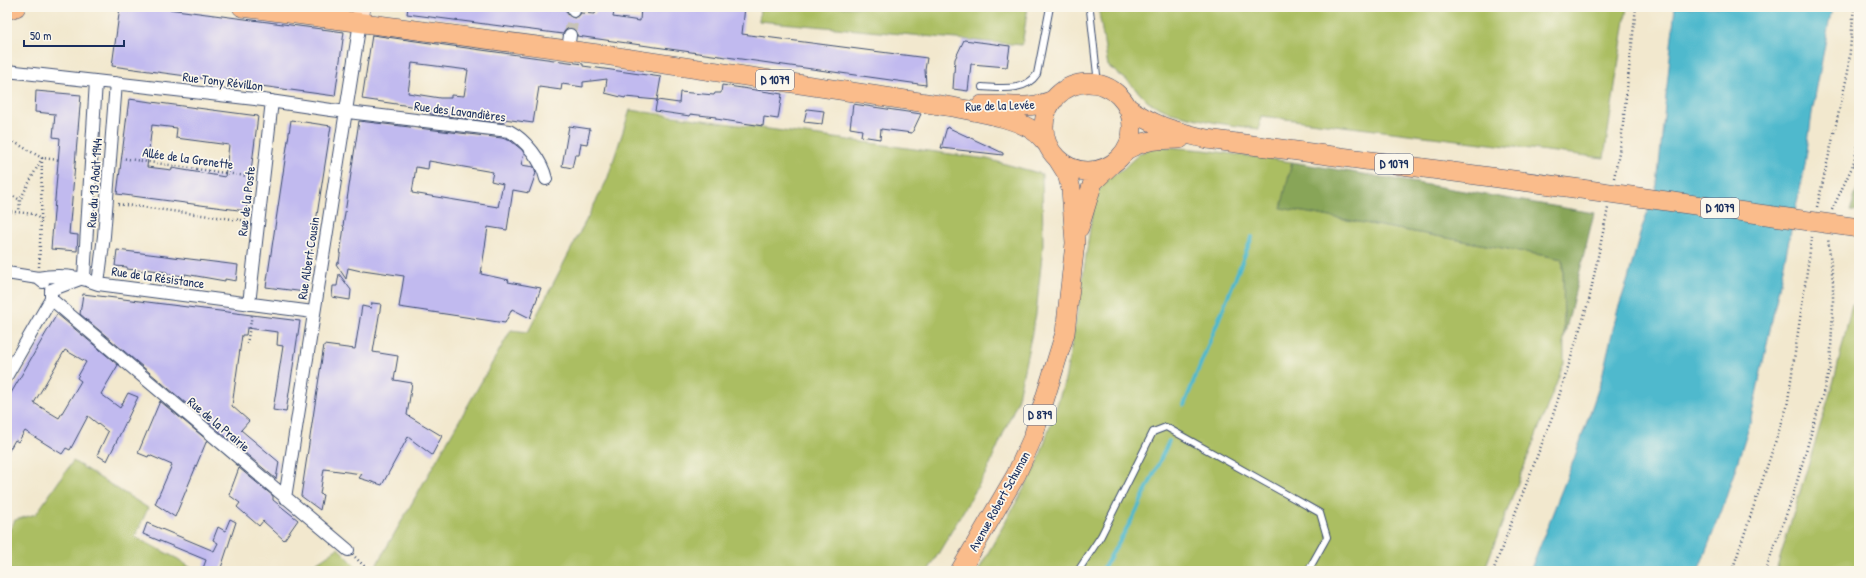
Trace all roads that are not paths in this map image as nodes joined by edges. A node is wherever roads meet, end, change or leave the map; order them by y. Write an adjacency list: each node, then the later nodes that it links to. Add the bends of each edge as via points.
1 (16, 7): 5 (main road)
2 (242, 7): 6 (main road, D 1079)
3 (1050, 7): 11 (lane, via 1037,74 1032,81 1012,88)
4 (1087, 7): 10 (lane, via 1090,10)
5 (7, 11)
6 (361, 15): 14 (main road, D 1079, via 569,42); 16 (street, Rue Albert Cousin)
7 (7, 71): 8 (street, Rue Tony Révillon)
8 (96, 81): 9 (street, Rue Tony Révillon); 26 (street, Rue du 13 Août 1944)
9 (116, 83): 13 (street, Rue Tony Révillon); 27 (street, Rue du 13 Août 1944)
10 (1098, 84): 12 (main road, via 1074,85); 15 (main road, via 1110,89)
11 (982, 87)
12 (1055, 99): 14 (main road, Rue de la Levée / D 1079, via 1024,107); 19 (main road, via 1048,109 1045,121 1045,134)
13 (272, 101): 16 (street, Rue Tony Révillon); 29 (street, Rue de la Poste)
14 (953, 107): 19 (main road, Rue de la Levée / D 1079, via 1014,122 1034,131)
15 (1127, 107): 17 (main road, D 1079, via 1162,128); 18 (main road, via 1132,131)
16 (346, 111): 21 (street, Rue des Lavandières, via 509,131 526,144 544,170); 30 (street, Rue Albert Cousin)
17 (1207, 139): 18 (main road, D 1079, via 1157,139); 22 (main road, D 1079, bridge)
18 (1126, 150): 20 (main road)
19 (1053, 151): 20 (main road, via 1068,166 1081,170 1101,169); 23 (main road, Avenue Robert Schuman / D 879, via 1067,174 1072,189)
20 (1111, 165): 23 (main road, Avenue Robert Schuman / D 879, via 1093,182)
21 (546, 179)
22 (1859, 228)
23 (1075, 243): 34 (main road, Avenue Robert Schuman / D 879, via 1065,332 1033,437 1016,476)
24 (7, 273): 25 (street)
25 (38, 278): 26 (street, Rue de la Résistance, via 56,274); 28 (street)
26 (84, 278): 27 (street, Rue de la Résistance); 28 (street)
27 (98, 284): 29 (street, Rue de la Résistance)
28 (51, 294): 31 (street); 32 (street, Rue de la Prairie)
29 (251, 304): 30 (street, Rue de la Résistance)
30 (313, 312): 32 (street, Rue Albert Cousin)
31 (7, 375)
32 (285, 498): 33 (street, Rue de la Prairie)
33 (348, 550)
34 (960, 571)
35 (1078, 571): 36 (lane, via 1101,536 1153,432 1166,427 1320,513 1327,537)
36 (1308, 571)

